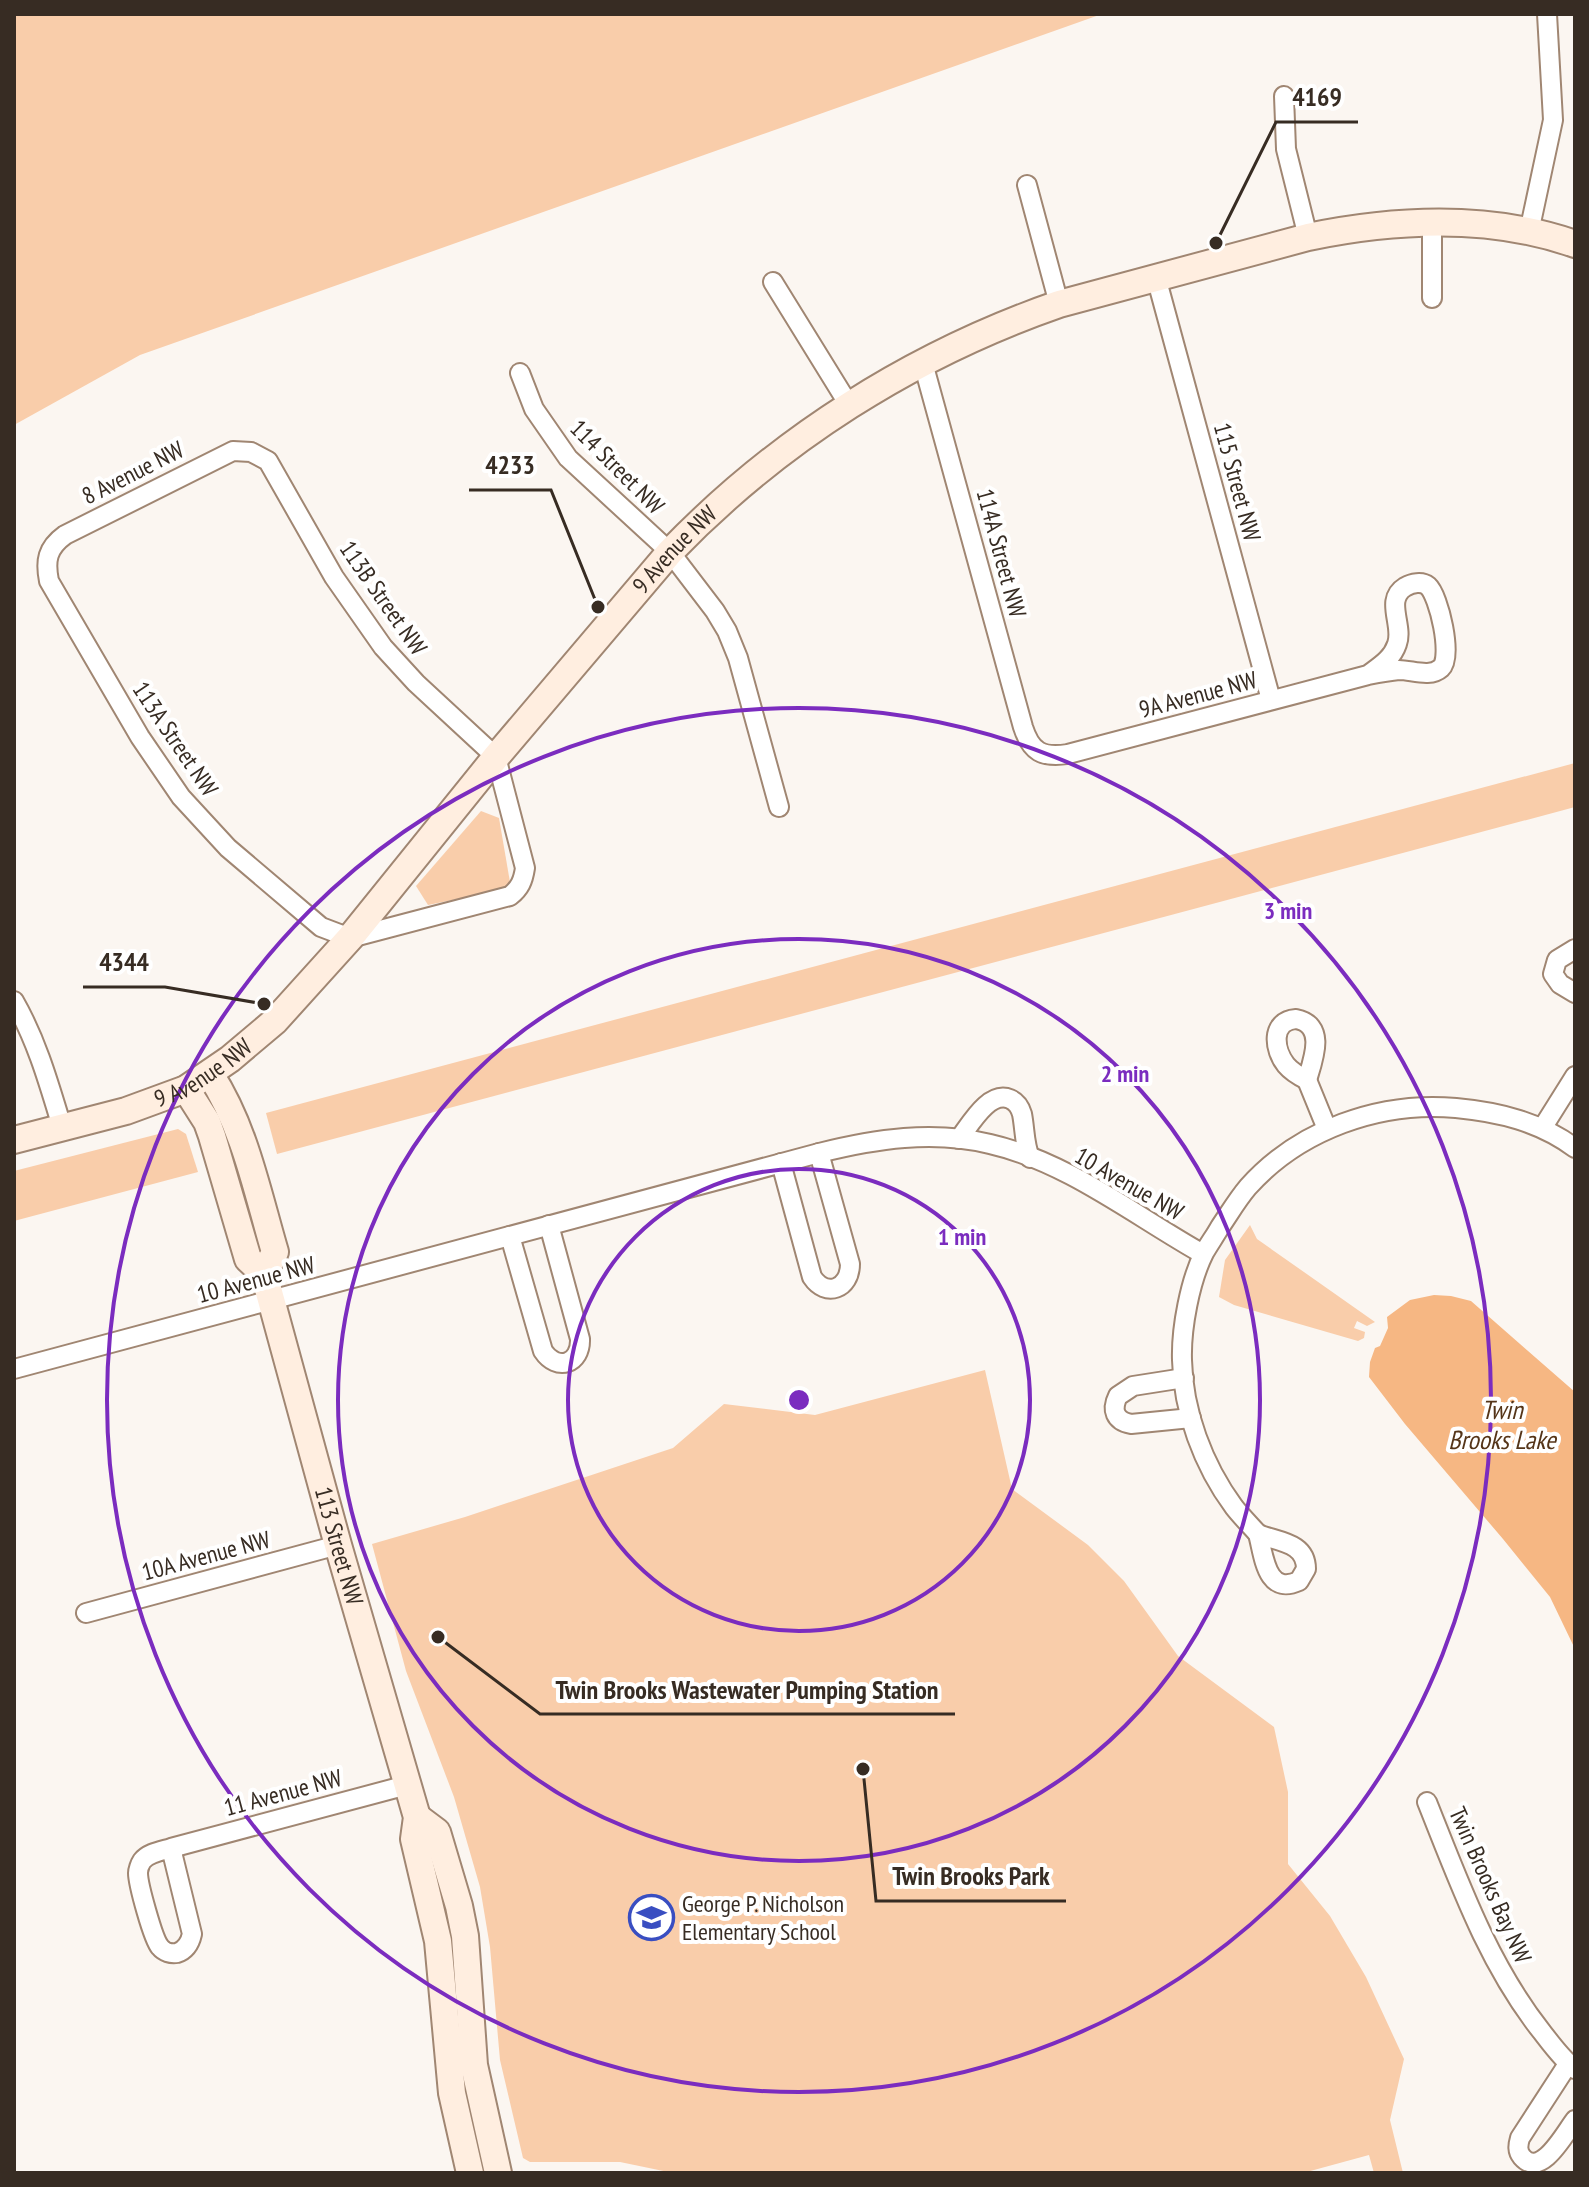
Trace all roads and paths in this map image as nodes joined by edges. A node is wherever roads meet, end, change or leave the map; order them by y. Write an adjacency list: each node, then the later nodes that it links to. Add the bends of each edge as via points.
1 (1547, 14): 5 (street, via 1553,120)
2 (1284, 96): 6 (street, via 1286,149)
3 (1027, 185): 11 (street)
4 (1432, 222): 5 (street, 9 Avenue NW); 6 (street, 9 Avenue NW); 10 (street)
5 (1529, 232): 7 (street, 9 Avenue NW)
6 (1308, 237): 8 (street, 9 Avenue NW)
7 (1575, 244)
8 (1156, 277): 11 (street, 9 Avenue NW); 19 (street, 115 Street NW)
9 (773, 282): 14 (street)
10 (1432, 298)
11 (1059, 304): 12 (street, 9 Avenue NW)
12 (923, 363): 14 (street, 9 Avenue NW); 20 (street, 114A Street NW, via 1023,727)
13 (520, 373): 16 (street, 114 Street NW, via 534,409 568,458)
14 (849, 405): 16 (street, 9 Avenue NW, via 758,471)
15 (251, 452): 17 (street, 8 Avenue NW, via 224,455 65,535); 21 (street, 113B Street NW, via 275,471 334,577 383,647)
16 (670, 552): 21 (street, 9 Avenue NW); 22 (street, 114 Street NW, via 709,601 733,645)
17 (47, 557): 23 (street, 113A Street NW, via 49,581 181,797 228,848 321,927)
18 (1368, 675): 18 (street, 9A Avenue NW, via 1441,668 1448,656 1446,640 1429,587 1420,583 1401,589 1394,610 1397,646); 19 (street, 9A Avenue NW)
19 (1271, 700): 20 (street, 9A Avenue NW, via 1068,754)
20 (1039, 752)
21 (496, 757): 23 (street, 9 Avenue NW); 23 (street, via 525,868 518,889 497,900)
22 (779, 807)
23 (350, 938): 27 (street, 9 Avenue NW, via 275,1021)
24 (1575, 949): 25 (street, via 1557,960 1553,974)
25 (1575, 993)
26 (14, 1001): 31 (street, via 41,1059)
27 (210, 1074): 30 (street, 9 Avenue NW); 43 (street, 113 Street NW, via 240,1131 275,1252)
28 (1575, 1076): 32 (street)
29 (1307, 1080): 33 (street)
30 (186, 1089): 31 (street, 9 Avenue NW); 43 (street, 113 Street NW, via 207,1122 248,1259)
31 (62, 1127): 35 (street, 9 Avenue NW)
32 (1543, 1127): 33 (street, via 1438,1107 1389,1111); 36 (street)
33 (1327, 1129): 42 (street, via 1299,1144 1248,1187)
34 (959, 1139): 37 (street, 10 Avenue NW, via 879,1140); 38 (street, 10 Avenue NW); 38 (street, via 990,1101 1008,1098 1019,1106)
35 (14, 1140)
36 (1575, 1148)
37 (819, 1153): 39 (street, 10 Avenue NW); 39 (street, via 850,1264 845,1282 834,1288 821,1286 812,1277)
38 (1030, 1158): 42 (street, 10 Avenue NW, via 1064,1172)
39 (781, 1163): 40 (street, 10 Avenue NW)
40 (549, 1225): 41 (street, 10 Avenue NW); 41 (street, via 580,1339 576,1357 565,1363 552,1361 543,1351)
41 (510, 1236): 44 (street, 10 Avenue NW)
42 (1203, 1254): 46 (street, via 1186,1315)
43 (264, 1274): 44 (street, 113 Street NW)
44 (271, 1300): 45 (street, 10 Avenue NW); 49 (street, 113 Street NW)
45 (14, 1369)
46 (1184, 1378): 47 (street); 47 (street, via 1133,1386 1118,1396 1114,1411 1131,1424)
47 (1191, 1418): 48 (street, via 1221,1486)
48 (1258, 1534)
49 (338, 1545): 50 (street, 10A Avenue NW); 51 (street, 113 Street NW)
50 (86, 1613)
51 (407, 1785): 53 (street, 113 Street NW); 54 (street, 11 Avenue NW)
52 (1427, 1802): 55 (street, Twin Brooks Bay NW, via 1496,1965 1526,2013)
53 (417, 1817): 57 (street, 113 Street NW, via 414,1839 438,1941 452,2093); 58 (street, 113 Street NW, via 437,1832 459,1906 474,2065)
54 (171, 1848): 54 (street, 11 Avenue NW, via 148,1855 138,1876 155,1940 173,1953 186,1948 192,1934)
55 (1572, 2066): 56 (street, Twin Brooks Bay NW, via 1520,2138 1520,2154 1534,2163 1544,2160)
56 (1575, 2120)
57 (470, 2173)
58 (498, 2173)

